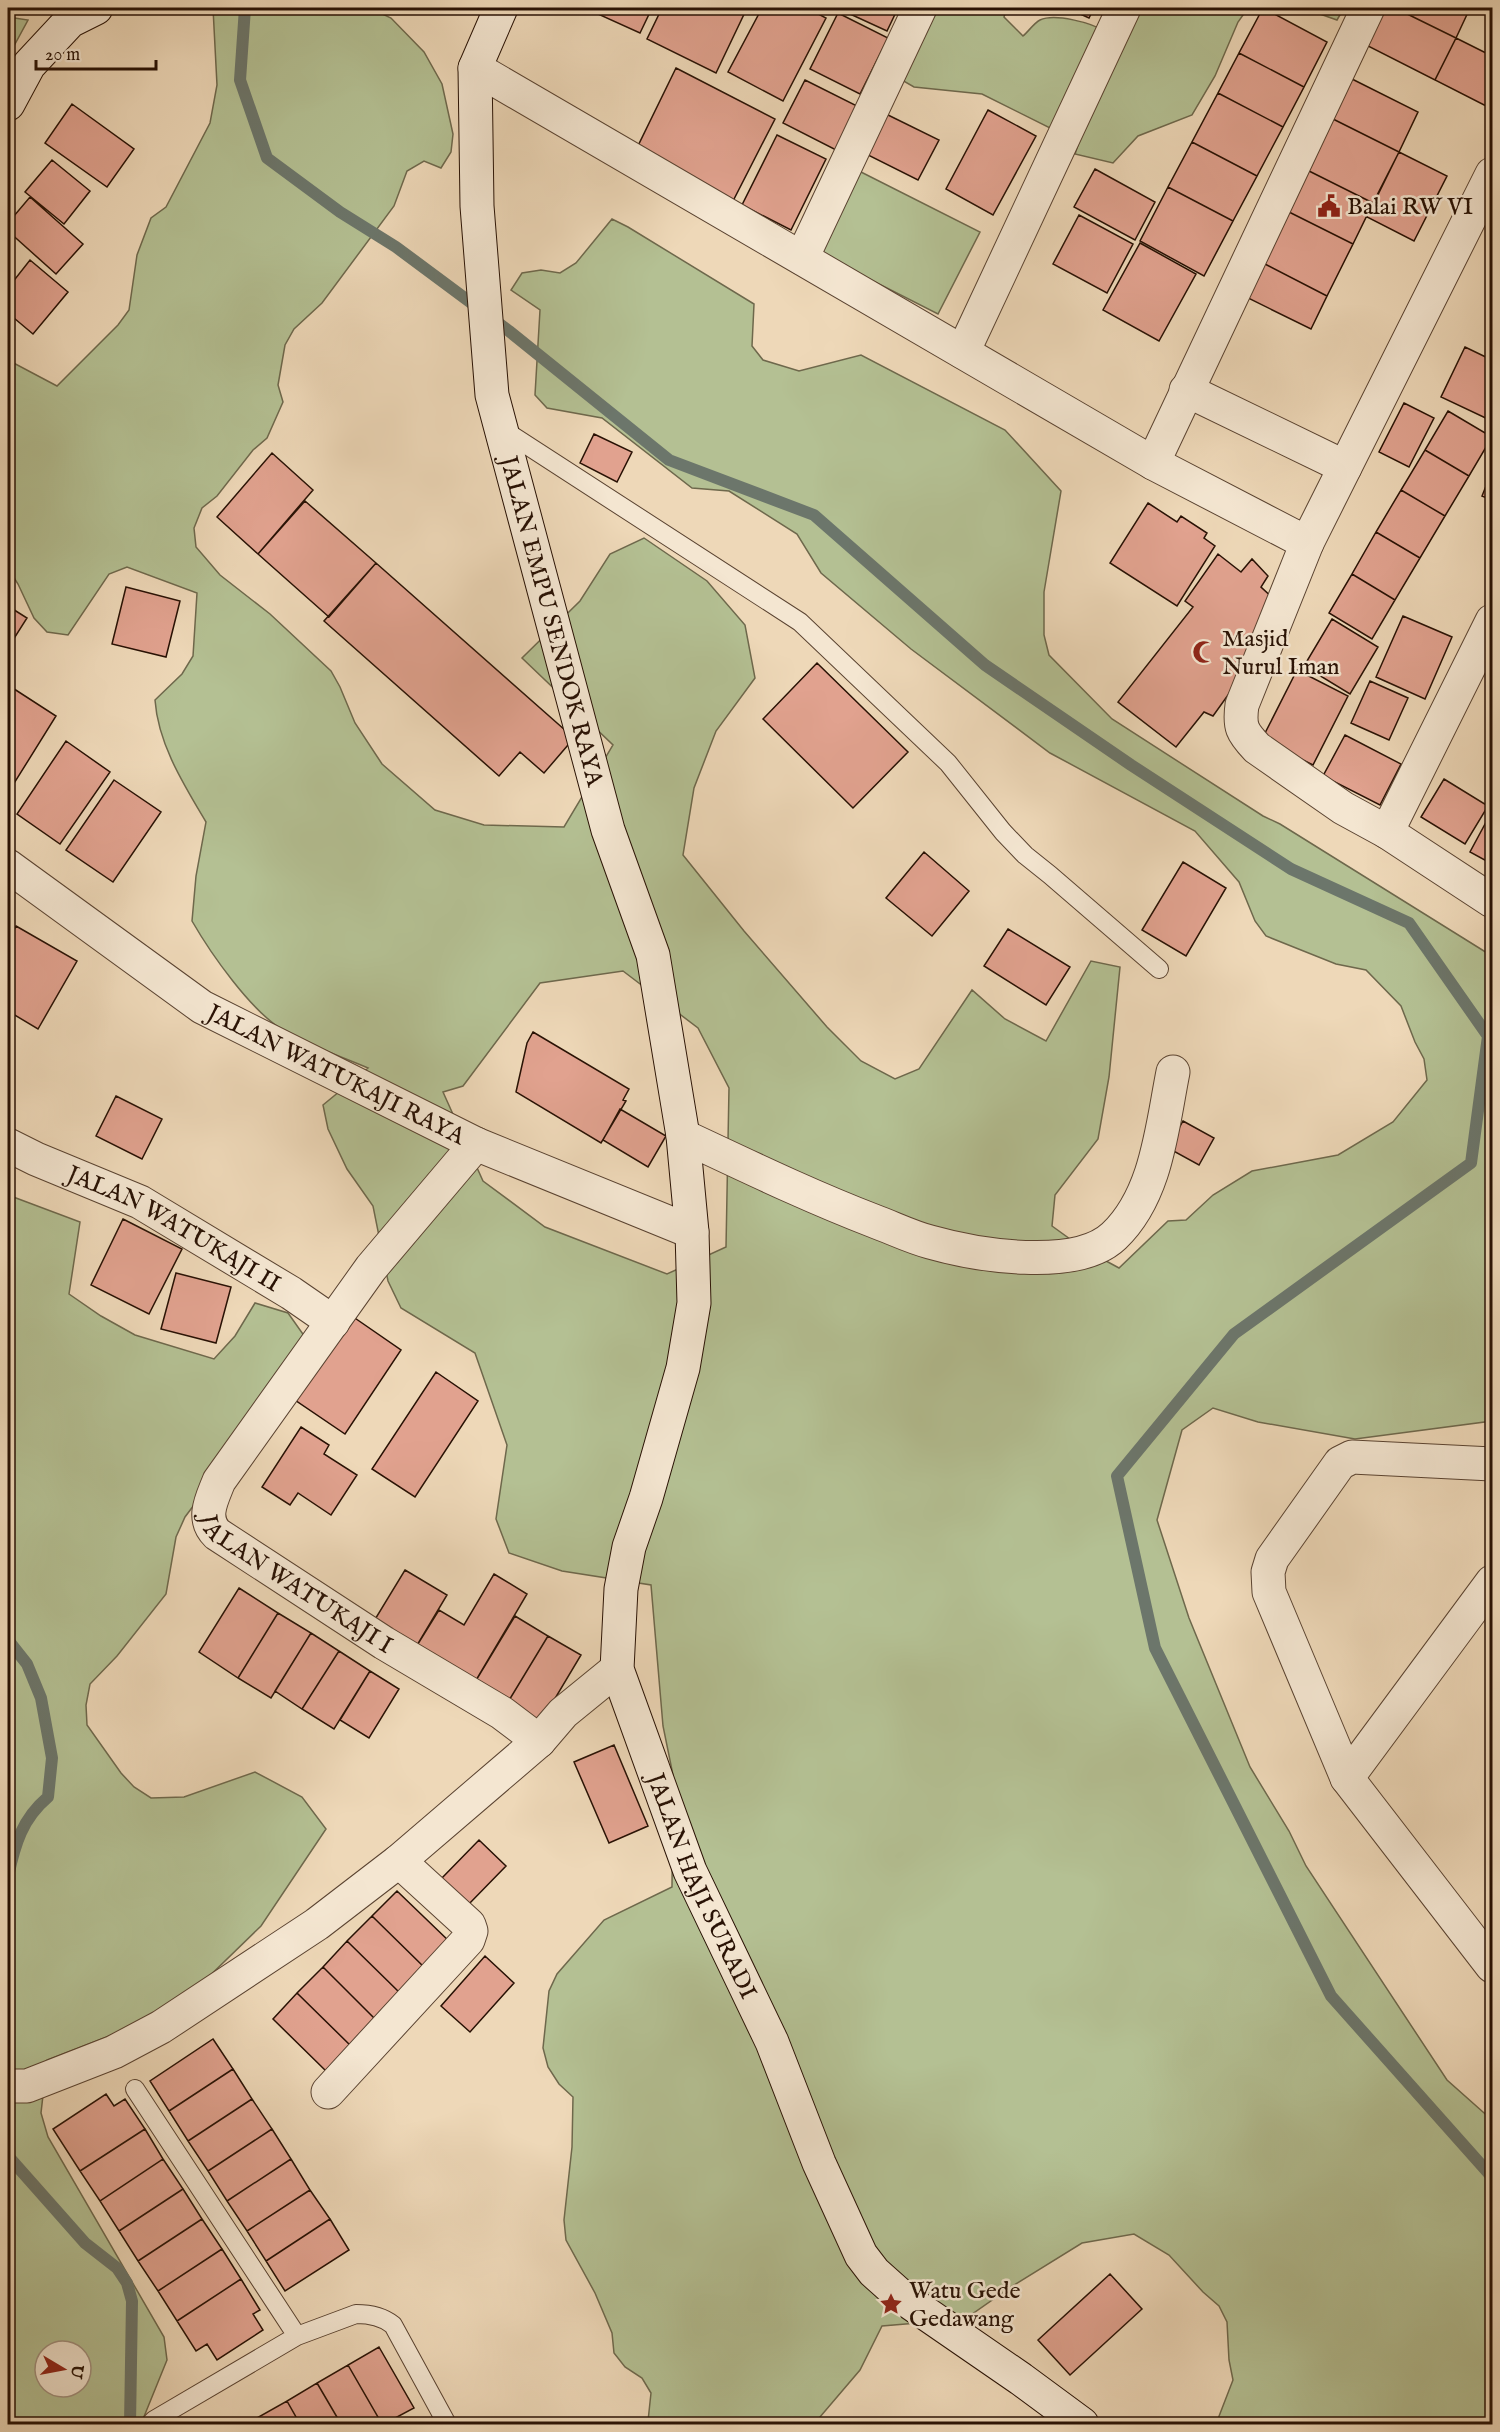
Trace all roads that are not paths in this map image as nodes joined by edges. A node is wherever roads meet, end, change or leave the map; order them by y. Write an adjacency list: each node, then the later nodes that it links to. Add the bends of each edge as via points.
1 (96, 8): 7 (street, via 70,21 29,65)
2 (501, 8): 6 (street, JALAN EMPU SENDOK RAYA)
3 (920, 8): 10 (street)
4 (1124, 8): 11 (street)
5 (1368, 8): 12 (street)
6 (475, 68): 10 (street); 13 (street, JALAN EMPU SENDOK RAYA, via 477,207 492,395)
7 (8, 104)
8 (1492, 174): 9 (street)
9 (1482, 223): 15 (street)
10 (802, 258): 11 (street)
11 (963, 352): 14 (street)
12 (1186, 390): 14 (street); 15 (street)
13 (501, 429): 21 (lane, via 800,622 948,763 1025,855); 23 (street, JALAN EMPU SENDOK RAYA, via 608,830 653,955)
14 (1153, 463): 16 (street)
15 (1345, 467): 16 (street)
16 (1308, 543): 18 (street, via 1242,705 1240,726 1257,748 1343,808)
17 (1492, 621): 18 (street)
18 (1387, 832): 20 (street)
19 (8, 866): 24 (street, JALAN WATUKAJI RAYA, via 202,1007)
20 (1492, 901)
21 (1158, 969)
22 (1173, 1072): 23 (street, via 1154,1165 1138,1204 1114,1236 1094,1250 1069,1257 984,1253 929,1242 822,1201)
23 (683, 1137): 26 (street, JALAN EMPU SENDOK RAYA)
24 (476, 1143): 26 (street, JALAN WATUKAJI RAYA); 27 (street, JALAN WATUKAJI I, via 371,1268)
25 (8, 1145): 27 (street, JALAN WATUKAJI II, via 140,1202)
26 (692, 1232): 30 (street, JALAN HAJI SURADI, via 694,1303 683,1368 629,1547 621,1589)
27 (333, 1322): 31 (street, JALAN WATUKAJI I, via 219,1481 208,1508 210,1527 384,1643 502,1713)
28 (1492, 1464): 32 (street, via 1352,1457 1340,1463 1272,1559 1269,1592)
29 (1492, 1582): 32 (street)
30 (617, 1669): 31 (street, via 563,1713); 39 (street, JALAN HAJI SURADI, via 690,1871 772,2042 819,2163 861,2255 902,2297 1021,2379)
31 (538, 1740): 33 (street)
32 (1347, 1778): 34 (street)
33 (399, 1861): 35 (street, via 317,1924 161,2027 114,2052); 37 (street, via 471,1931 468,1940)
34 (1492, 1966)
35 (17, 2086)
36 (135, 2089): 38 (lane)
37 (328, 2092)
38 (297, 2336): 40 (lane); 41 (lane, via 356,2314 385,2318 393,2325)
39 (1068, 2420)
40 (150, 2424)
41 (447, 2424)

